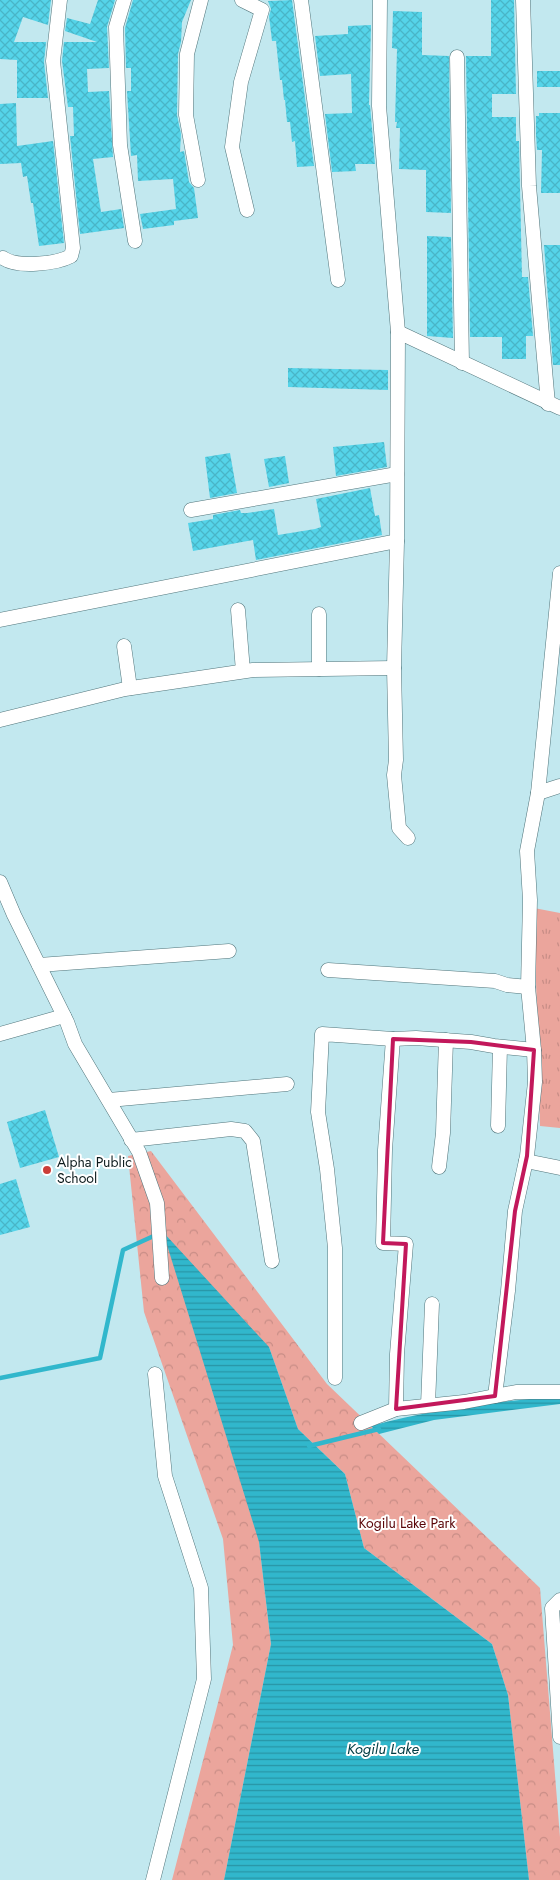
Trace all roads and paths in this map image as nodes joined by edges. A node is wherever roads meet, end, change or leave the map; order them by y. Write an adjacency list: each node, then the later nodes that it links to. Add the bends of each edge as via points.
1 (60, 0): 12 (street, via 53,61 73,248 71,256 62,261 18,264)
2 (124, 0): 11 (street, via 116,28 120,145)
3 (201, 0): 9 (street, via 187,54 186,115)
4 (242, 0): 10 (street, via 262,10 241,82 232,147)
5 (301, 0): 13 (street)
6 (380, 0): 14 (street, via 379,106)
7 (523, 0): 16 (street, via 529,186)
8 (457, 57): 15 (street)
9 (198, 180)
10 (246, 210)
11 (135, 241)
12 (1, 255)
13 (338, 280)
14 (398, 332): 15 (street); 17 (street)
15 (462, 363): 16 (street)
16 (554, 406)
17 (397, 474): 18 (street); 19 (street)
18 (191, 510)
19 (396, 541): 23 (street); 25 (street)
20 (560, 573): 31 (street)
21 (238, 610): 27 (street)
22 (319, 614): 26 (street)
23 (0, 620)
24 (124, 646): 28 (street)
25 (394, 668): 26 (street); 32 (street, via 394,775 399,828)
26 (320, 669): 27 (street)
27 (243, 671): 28 (street)
28 (130, 688): 29 (street)
29 (0, 720)
30 (560, 786): 31 (street)
31 (538, 793): 38 (street, via 527,851 530,900)
32 (408, 838)
33 (0, 882): 34 (street)
34 (3, 899): 36 (street)
35 (230, 951): 36 (street)
36 (39, 965): 39 (street)
37 (328, 970): 38 (street, via 495,981)
38 (528, 987): 44 (street)
39 (64, 1016): 40 (street); 46 (street, via 75,1044)
40 (0, 1034)
41 (393, 1039): 42 (street); 56 (street, via 322,1034 318,1112 335,1248); 60 (street, via 385,1150 383,1243 406,1244)
42 (446, 1040): 43 (street); 50 (street)
43 (500, 1047): 44 (street); 47 (street)
44 (534, 1050): 49 (street, via 535,1082)
45 (288, 1084): 46 (street)
46 (109, 1100): 48 (street)
47 (498, 1126)
48 (132, 1140): 52 (street, via 231,1129 244,1131 253,1141); 53 (street, via 157,1203)
49 (526, 1161): 51 (street); 58 (street, via 515,1211)
50 (439, 1167)
51 (560, 1168)
52 (272, 1261)
53 (162, 1278)
54 (432, 1304): 59 (street)
55 (155, 1374): 64 (street, via 165,1476 201,1588 204,1679)
56 (335, 1378)
57 (560, 1392): 58 (street, via 516,1392)
58 (495, 1396): 59 (street)
59 (428, 1405): 60 (street)
60 (396, 1409): 61 (street)
61 (361, 1422)
62 (560, 1600): 63 (street, via 552,1608)
63 (560, 1736)
64 (153, 1880)

